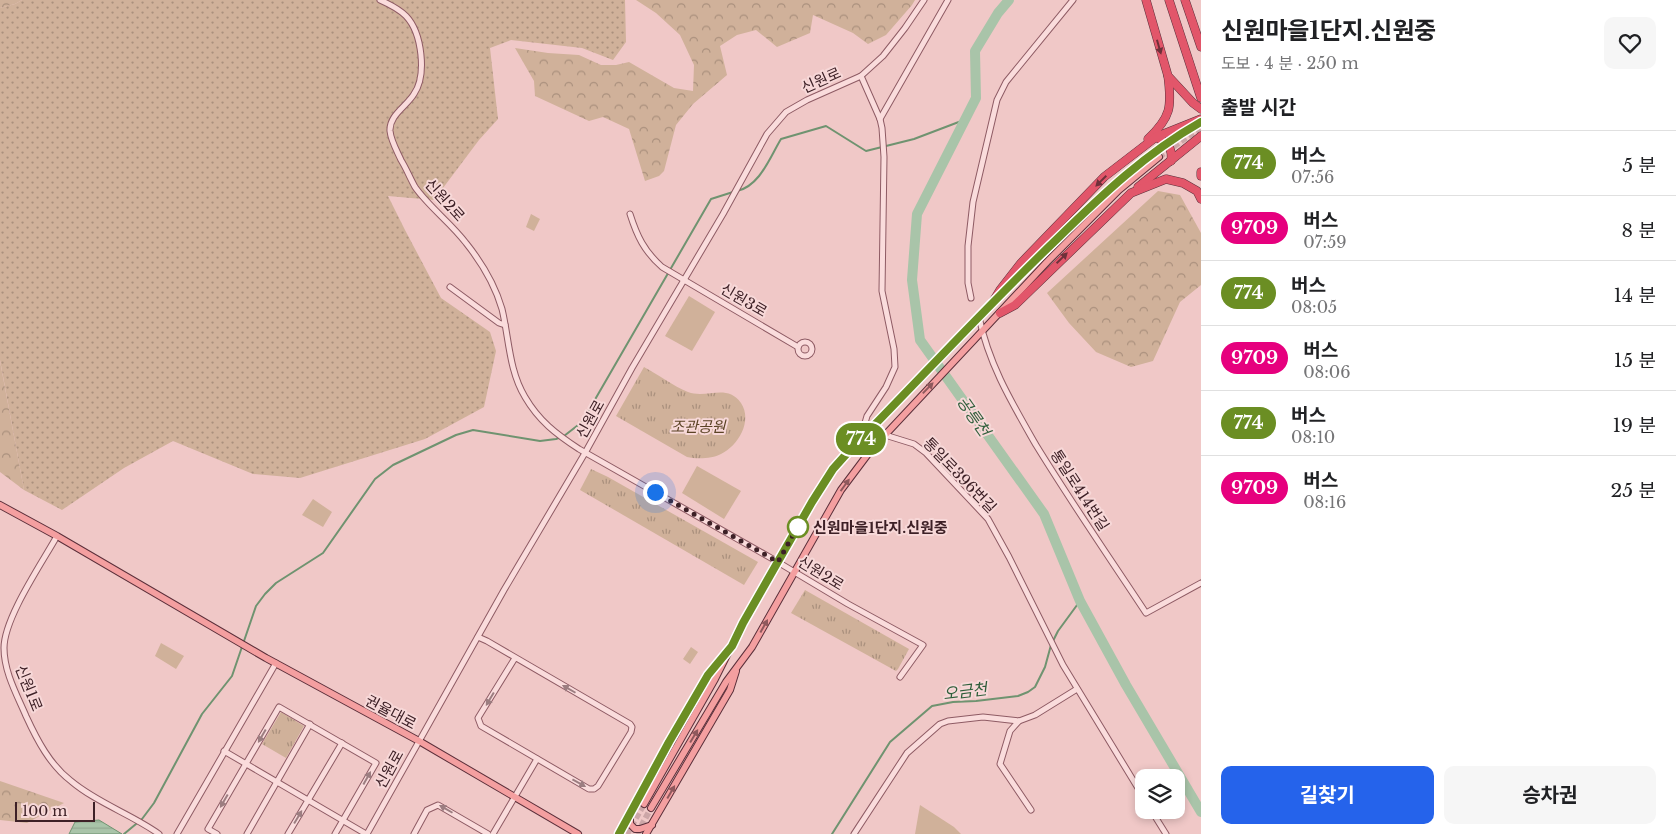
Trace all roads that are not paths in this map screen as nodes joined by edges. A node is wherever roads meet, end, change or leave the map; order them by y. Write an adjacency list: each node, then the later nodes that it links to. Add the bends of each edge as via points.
1 (380, 0): 28 (street, 신원2로, via 407,17 419,41 423,65 414,96 392,123 390,131 396,149 415,186 480,262 494,286)
2 (924, 0): 9 (street, via 883,56)
3 (948, 0): 13 (street)
4 (1074, 0): 24 (street, via 1006,82 997,100 973,202 968,246 968,282)
5 (1146, 0): 10 (highway, one-way to 10)
6 (1169, 0): 11 (highway)
7 (1185, 0): 8 (highway)
8 (1201, 46)
9 (862, 76): 13 (street); 22 (street, 신원로, via 786,112 767,134)
10 (1168, 76): 12 (highway); 18 (highway, via 1171,95 1168,114 1161,125)
11 (1201, 98)
12 (1201, 109)
13 (880, 119): 32 (street, via 884,157 882,291 894,349 894,367 886,387 867,416)
14 (1201, 119): 16 (highway)
15 (1201, 136): 17 (highway)
16 (1156, 137): 17 (highway, via 1170,146); 18 (highway)
17 (1171, 161): 19 (highway)
18 (1118, 165): 25 (highway, one-way to 25, via 1021,263)
19 (1131, 193): 20 (highway, via 1166,179 1197,191); 26 (highway, one-way to 19, via 1015,305)
20 (1201, 199)
21 (630, 214): 22 (street, 신원3로, via 645,248 662,267)
22 (683, 280): 30 (street, 신원3로); 33 (street, 신원로)
23 (450, 287): 28 (street)
24 (972, 298)
25 (991, 305): 26 (main road, via 1113,185 1158,153); 27 (main road)
26 (1000, 313): 29 (main road)
27 (979, 317): 29 (street, 통일로414번길); 32 (main road)
28 (505, 325): 33 (street, 신원2로, via 516,378 524,396 548,427)
29 (982, 332): 31 (main road, one-way to 29); 38 (street, 통일로414번길, via 992,364 1018,413 1054,474 1146,613)
30 (798, 347)
31 (885, 435): 37 (main road, one-way to 31, via 841,490); 45 (street, 통일로396번길, via 914,444 926,453 988,519)
32 (860, 440): 36 (main road, via 821,486)
33 (585, 453): 36 (street, 신원2로); 39 (street, 신원로)
34 (0, 505): 35 (main road)
35 (57, 536): 42 (main road, 권율대로); 65 (street, 신원1로, via 6,630 7,671 34,734 48,757 70,781)
36 (778, 562): 37 (street, 신원2로); 40 (main road)
37 (794, 573): 43 (main road, one-way to 37); 44 (street, 신원2로, via 923,645)
38 (1201, 583)
39 (478, 637): 41 (street); 48 (street, 신원로)
40 (732, 646): 57 (main road); 60 (main road, via 708,675)
41 (515, 658): 51 (street, one-way to 51, via 478,718 481,726); 51 (street, one-way to 41, via 594,789 632,727)
42 (276, 663): 48 (main road, 권율대로); 50 (street)
43 (737, 667): 58 (main road, one-way to 43); 63 (main road, one-way to 43, via 730,690)
44 (900, 677)
45 (1077, 689): 46 (street); 54 (street)
46 (1019, 721): 59 (street, via 1010,731 1000,764); 77 (street, via 983,717 940,724 907,753)
47 (310, 724): 49 (street); 52 (street, one-way to 52, via 280,707); 53 (street)
48 (419, 741): 55 (main road, 권율대로); 71 (street, 신원로)
49 (342, 743): 56 (street); 62 (street, one-way to 49, via 376,762)
50 (224, 751): 52 (street); 66 (street)
51 (536, 759): 55 (street)
52 (246, 764): 53 (street); 67 (street, one-way to 67, via 208,828)
53 (277, 782): 56 (street); 68 (street)
54 (1135, 783)
55 (514, 797): 74 (street); 75 (main road, 권율대로)
56 (308, 800): 62 (street); 69 (street, one-way to 56)
57 (644, 804)
58 (651, 808)
59 (1031, 810)
60 (630, 815): 63 (main road, via 630,824 634,828); 64 (main road)
61 (1157, 819): 78 (street)
62 (343, 820): 70 (street); 71 (street)
63 (652, 825): 76 (main road)
64 (618, 833)
65 (158, 834)
66 (177, 834)
67 (217, 834)
68 (247, 834)
69 (288, 834)
70 (335, 834)
71 (367, 834)
72 (414, 834): 73 (street, one-way to 72, via 438,805 427,810)
73 (488, 834)
74 (494, 834)
75 (578, 834)
76 (646, 834)
77 (854, 834)
78 (1166, 834)

